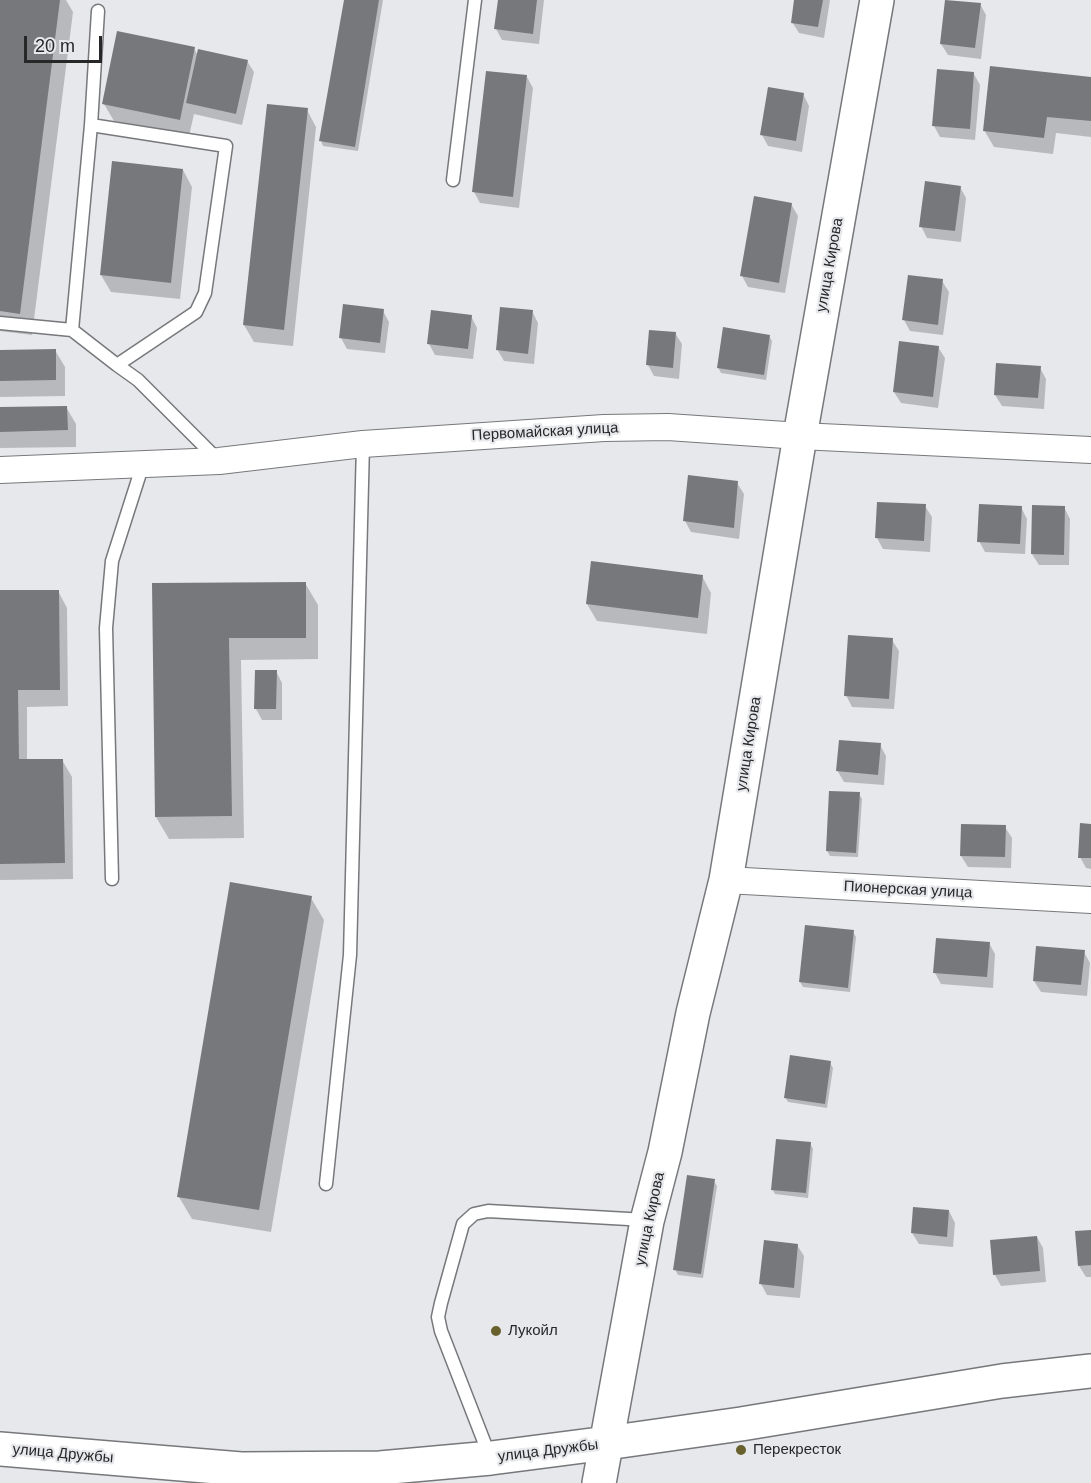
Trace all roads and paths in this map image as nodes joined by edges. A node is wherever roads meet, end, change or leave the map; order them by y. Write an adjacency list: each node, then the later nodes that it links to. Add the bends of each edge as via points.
1 (475, 0): 5 (lane)
2 (877, 0): 9 (street, улица Кирова)
3 (98, 12): 4 (lane)
4 (91, 125): 7 (lane); 8 (lane, via 226,146 205,293 196,312)
5 (453, 180)
6 (0, 323): 7 (lane)
7 (72, 330): 8 (lane)
8 (117, 365): 12 (lane, via 138,380)
9 (800, 436): 10 (street, Первомайская улица, via 636,427); 11 (street, Первомайская улица); 16 (street, улица Кирова)
10 (363, 444): 12 (street, Первомайская улица); 18 (lane, via 350,955)
11 (1091, 450)
12 (219, 461): 13 (street, Первомайская улица)
13 (142, 464): 14 (street, Первомайская улица); 15 (lane, via 112,561 105,628)
14 (0, 470)
15 (112, 879)
16 (726, 880): 17 (street, Пионерская улица); 19 (street, улица Кирова)
17 (1091, 900)
18 (326, 1184)
19 (647, 1221): 21 (street, улица Кирова); 23 (lane, via 488,1211 474,1214 464,1224 438,1317)
20 (1091, 1371): 21 (street, улица Дружбы, via 1002,1381)
21 (607, 1443): 23 (street, улица Дружбы); 26 (street, улица Кирова)
22 (0, 1449): 24 (street, улица Дружбы, via 241,1469)
23 (491, 1458): 24 (street, улица Дружбы)
24 (381, 1467): 25 (street)
25 (424, 1483)
26 (599, 1483)

